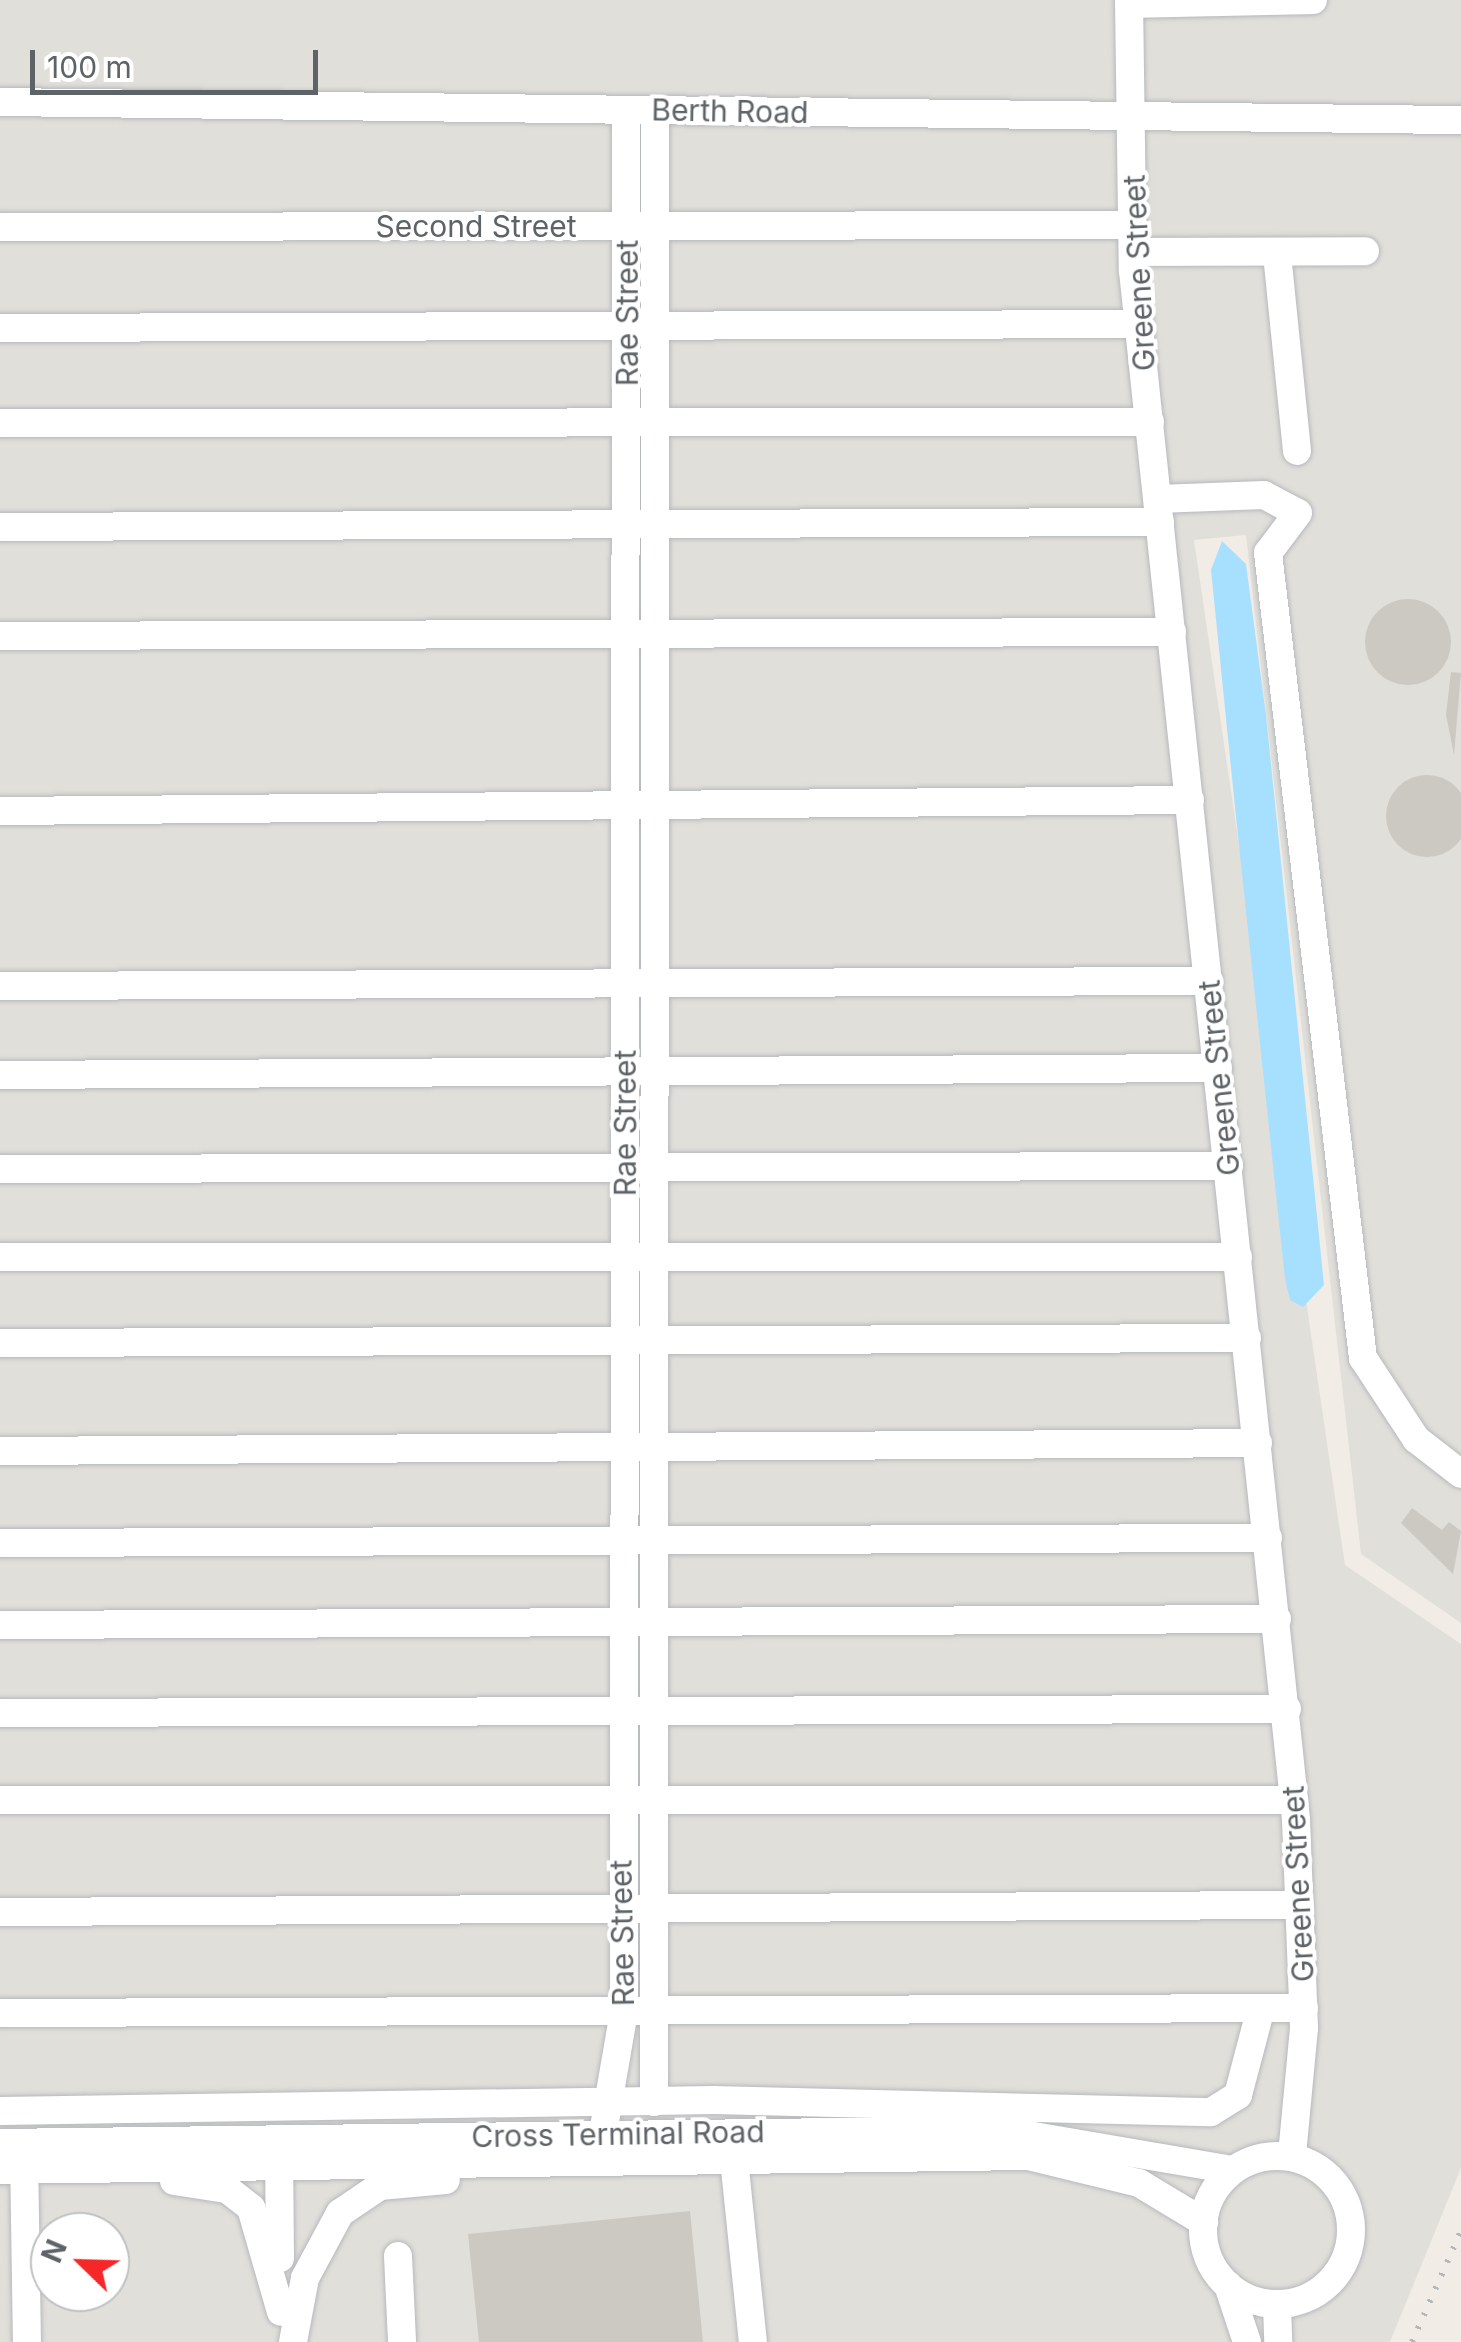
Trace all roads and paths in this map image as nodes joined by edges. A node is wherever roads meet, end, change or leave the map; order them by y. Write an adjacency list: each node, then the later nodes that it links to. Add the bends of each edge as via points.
1 (1313, 0): 2 (street)
2 (1129, 2): 6 (street, Greene Street)
3 (0, 102): 4 (street, Berth Road)
4 (626, 110): 5 (street, Berth Road); 8 (street, Rae Street)
5 (655, 110): 6 (street, Berth Road); 8 (street, Rae Street)
6 (1131, 116): 7 (street, Berth Road); 10 (street, Greene Street)
7 (1461, 120)
8 (640, 226): 9 (street, Second Street); 10 (street, Second Street); 14 (street, Rae Street)
9 (0, 227)
10 (1133, 239): 12 (street, Second Street); 13 (street, Greene Street)
11 (1365, 251): 12 (street, Second Street)
12 (1277, 254): 19 (street)
13 (1139, 324): 14 (street); 16 (street, Greene Street)
14 (641, 326): 15 (street); 17 (street, Rae Street)
15 (0, 328)
16 (1150, 422): 17 (street); 20 (street, Greene Street)
17 (641, 423): 18 (street); 21 (street, Rae Street)
18 (0, 424)
19 (1298, 451)
20 (1159, 511): 21 (street); 23 (street, Greene Street); 51 (street, via 1264,495 1298,513 1268,552 1363,1358 1416,1439)
21 (641, 524): 22 (street); 24 (street, Rae Street)
22 (0, 527)
23 (1172, 632): 24 (street); 26 (street, Greene Street)
24 (641, 634): 25 (street); 27 (street, Rae Street)
25 (0, 636)
26 (1190, 800): 27 (street); 29 (street, Greene Street)
27 (641, 805): 28 (street); 30 (street, Rae Street); 31 (street, Rae Street)
28 (0, 811)
29 (1209, 981): 31 (street); 33 (street, Greene Street)
30 (626, 983): 31 (street); 32 (street); 34 (street, Rae Street)
31 (654, 983): 34 (street, Rae Street)
32 (0, 986)
33 (1218, 1068): 34 (street); 36 (street, Greene Street)
34 (640, 1072): 35 (street); 38 (street, Rae Street)
35 (0, 1075)
36 (1229, 1166): 38 (street); 42 (street, Greene Street)
37 (0, 1169): 38 (street)
38 (640, 1170): 39 (street, Rae Street); 40 (street, Rae Street)
39 (624, 1256): 40 (street); 41 (street); 44 (street, Rae Street)
40 (654, 1256): 42 (street); 45 (street, Rae Street)
41 (0, 1257)
42 (1238, 1257): 43 (street, Greene Street)
43 (1247, 1338): 45 (street); 47 (street, Greene Street)
44 (625, 1341): 45 (street); 46 (street); 48 (street, Rae Street)
45 (654, 1341): 49 (street, Rae Street)
46 (0, 1344)
47 (1258, 1443): 49 (street); 52 (street, Greene Street)
48 (625, 1448): 49 (street); 50 (street); 53 (street, Rae Street)
49 (654, 1448): 54 (street, Rae Street)
50 (0, 1451)
51 (1461, 1474)
52 (1268, 1538): 54 (street); 56 (street, Greene Street)
53 (624, 1542): 54 (street); 55 (street); 57 (street, Rae Street)
54 (654, 1542): 58 (street, Rae Street)
55 (0, 1543)
56 (1277, 1619): 58 (street); 60 (street, Greene Street)
57 (624, 1622): 58 (street); 59 (street); 63 (street, Rae Street)
58 (654, 1622): 62 (street, Rae Street)
59 (0, 1625)
60 (1286, 1709): 62 (street); 65 (street, Greene Street)
61 (0, 1713): 63 (street)
62 (654, 1713): 63 (street); 66 (street, Rae Street)
63 (623, 1714): 67 (street, Rae Street)
64 (0, 1800): 67 (street)
65 (1294, 1800): 66 (street); 68 (street, Greene Street)
66 (654, 1801): 67 (street); 70 (street, Rae Street)
67 (620, 1802): 69 (street, Rae Street)
68 (1300, 1905): 70 (street); 73 (street, Greene Street)
69 (622, 1909): 70 (street); 71 (street); 74 (street, Rae Street)
70 (654, 1909): 75 (street, Rae Street)
71 (0, 1912)
72 (1261, 2008): 73 (street); 75 (street); 77 (street, via 1238,2096 1211,2112)
73 (1304, 2008): 83 (street, Greene Street)
74 (624, 2011): 75 (street); 76 (street); 78 (street, Rae Street)
75 (654, 2011): 77 (street, Rae Street)
76 (0, 2013)
77 (654, 2102): 78 (street)
78 (612, 2103): 79 (street); 80 (street, Rae Street)
79 (0, 2112)
80 (603, 2133): 81 (street, Cross Terminal Road); 87 (street, Cross Terminal Road, via 998,2130)
81 (278, 2152): 82 (street, Cross Terminal Road); 85 (street, Cross Terminal Road); 86 (street, Cross Terminal Road); 93 (street)
82 (12, 2156): 86 (street, Cross Terminal Road); 90 (street)
83 (1292, 2156): 87 (street); 92 (street, via 1334,2180 1349,2213 1349,2249 1322,2289)
84 (734, 2159): 85 (street, Cross Terminal Road); 88 (street, Cross Terminal Road, via 1028,2156 1139,2183); 97 (street)
85 (594, 2161): 94 (street, via 380,2186 324,2235)
86 (60, 2168): 93 (street, via 90,2180 227,2189 252,2208)
87 (1232, 2170): 88 (street)
88 (1204, 2222): 91 (street, via 1208,2258)
89 (398, 2256): 96 (street)
90 (13, 2263): 95 (street)
91 (1228, 2285): 92 (street); 98 (street)
92 (1277, 2305): 99 (street)
93 (281, 2312): 94 (street)
94 (288, 2341)
95 (26, 2342)
96 (402, 2342)
97 (754, 2342)
98 (1246, 2342)
99 (1278, 2342)

